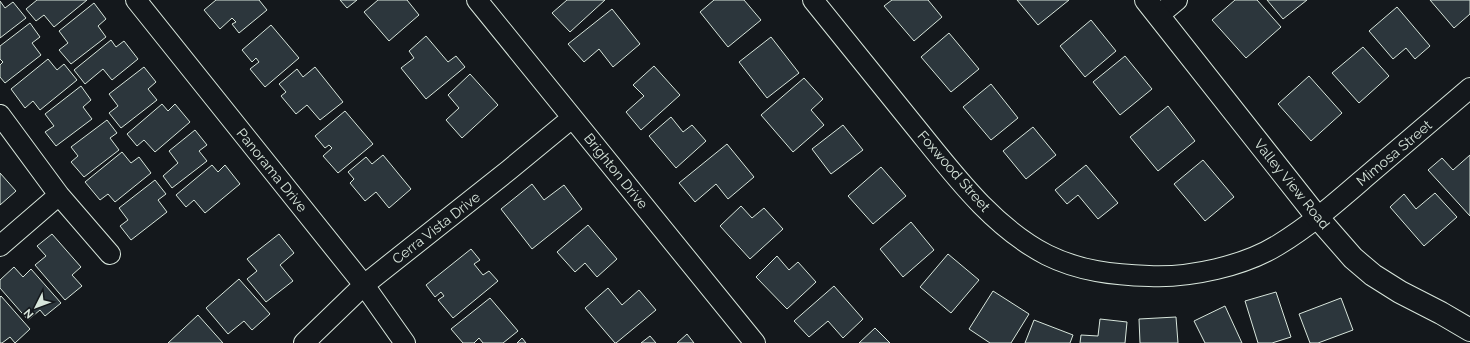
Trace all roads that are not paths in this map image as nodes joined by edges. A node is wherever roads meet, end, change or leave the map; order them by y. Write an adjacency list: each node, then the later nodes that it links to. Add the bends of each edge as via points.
1 (136, 0): 13 (street, Panorama Drive)
2 (477, 0): 8 (street, Brighton Drive)
3 (813, 0): 10 (street, Foxwood Street, via 962,184 1018,237 1047,255 1086,269 1124,275 1184,275 1220,268 1253,257 1277,246)
4 (1177, 0): 5 (street)
5 (1153, 8): 10 (street, Valley View Road)
6 (1470, 88): 10 (street, Mimosa Street)
7 (0, 115): 9 (street)
8 (572, 118): 13 (street, Cerra Vista Drive); 17 (street, Brighton Drive)
9 (59, 195): 11 (street); 12 (street)
10 (1318, 218): 14 (street, Valley View Road, via 1353,258 1373,275)
11 (0, 246)
12 (110, 254)
13 (364, 285): 15 (street, Cerra Vista Drive); 16 (street, Panorama Drive)
14 (1470, 330)
15 (304, 343)
16 (405, 343)
17 (755, 343)

